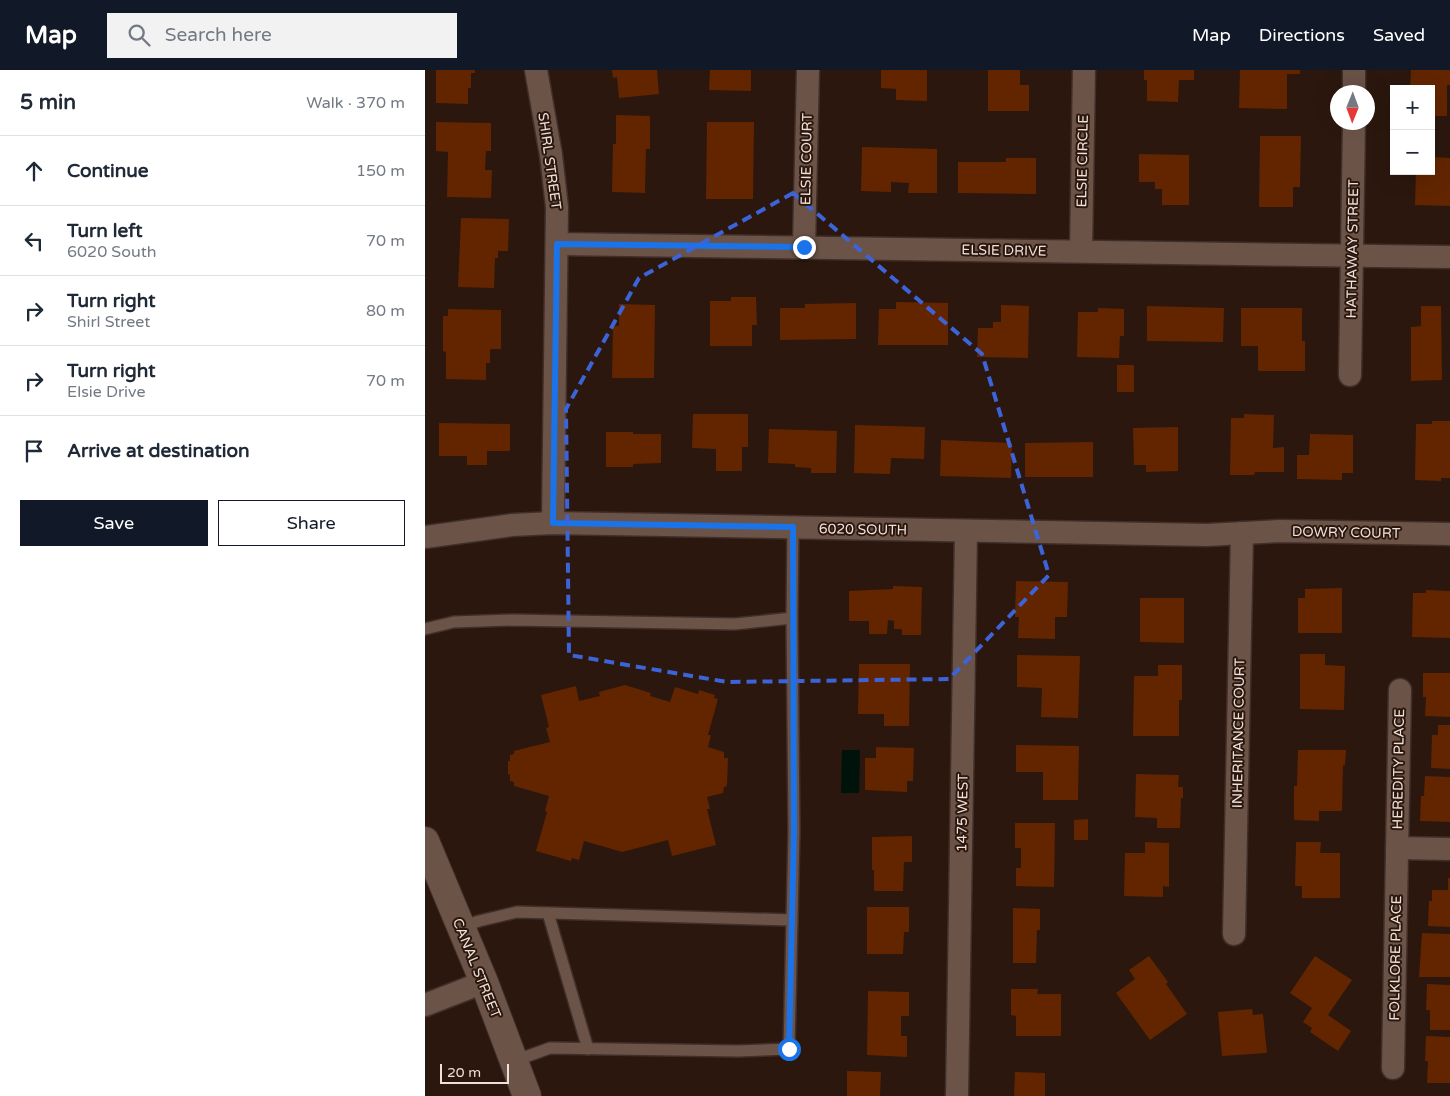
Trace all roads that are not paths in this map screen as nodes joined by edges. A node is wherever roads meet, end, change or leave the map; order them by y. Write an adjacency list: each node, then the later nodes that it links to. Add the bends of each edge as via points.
1 (536, 70): 7 (street, SHIRL STREET, via 555,183)
2 (808, 70): 8 (street, ELSIE COURT)
3 (1084, 70): 9 (street, ELSIE CIRCLE)
4 (1355, 70): 5 (street)
5 (1354, 85)
6 (1354, 130): 10 (street, HATHAWAY STREET)
7 (557, 244): 8 (street, ELSIE DRIVE); 13 (street, SHIRL STREET)
8 (804, 247): 9 (street, ELSIE DRIVE)
9 (1081, 251): 10 (street, ELSIE DRIVE)
10 (1351, 256): 11 (street, ELSIE DRIVE); 12 (street, HATHAWAY STREET)
11 (1450, 257)
12 (1350, 375)
13 (553, 523): 14 (street, 6020 SOUTH); 18 (street, 6020 SOUTH)
14 (793, 527): 15 (street, 6020 SOUTH); 19 (lane)
15 (966, 531): 16 (street, 6020 SOUTH); 35 (street, 1475 WEST)
16 (1242, 533): 17 (street, DOWRY COURT); 28 (street, INHERITANCE COURT)
17 (1450, 534)
18 (425, 537)
19 (792, 618): 20 (lane, via 735,624 512,620 454,622); 26 (lane, via 794,831)
20 (425, 629)
21 (1400, 690): 23 (street, HEREDITY PLACE)
22 (425, 841): 27 (street, CANAL STREET)
23 (1397, 848): 24 (street); 33 (street, FOLKLORE PLACE)
24 (1450, 849)
25 (549, 913): 26 (lane); 27 (lane, via 517,912); 31 (lane)
26 (791, 920): 31 (lane, via 789,1049)
27 (461, 927): 29 (street, CANAL STREET)
28 (1234, 934)
29 (484, 982): 30 (street); 32 (street, CANAL STREET)
30 (425, 1005)
31 (588, 1049): 32 (lane, via 550,1048)
32 (514, 1061): 34 (street, CANAL STREET)
33 (1393, 1068)
34 (527, 1096)
35 (957, 1096)

